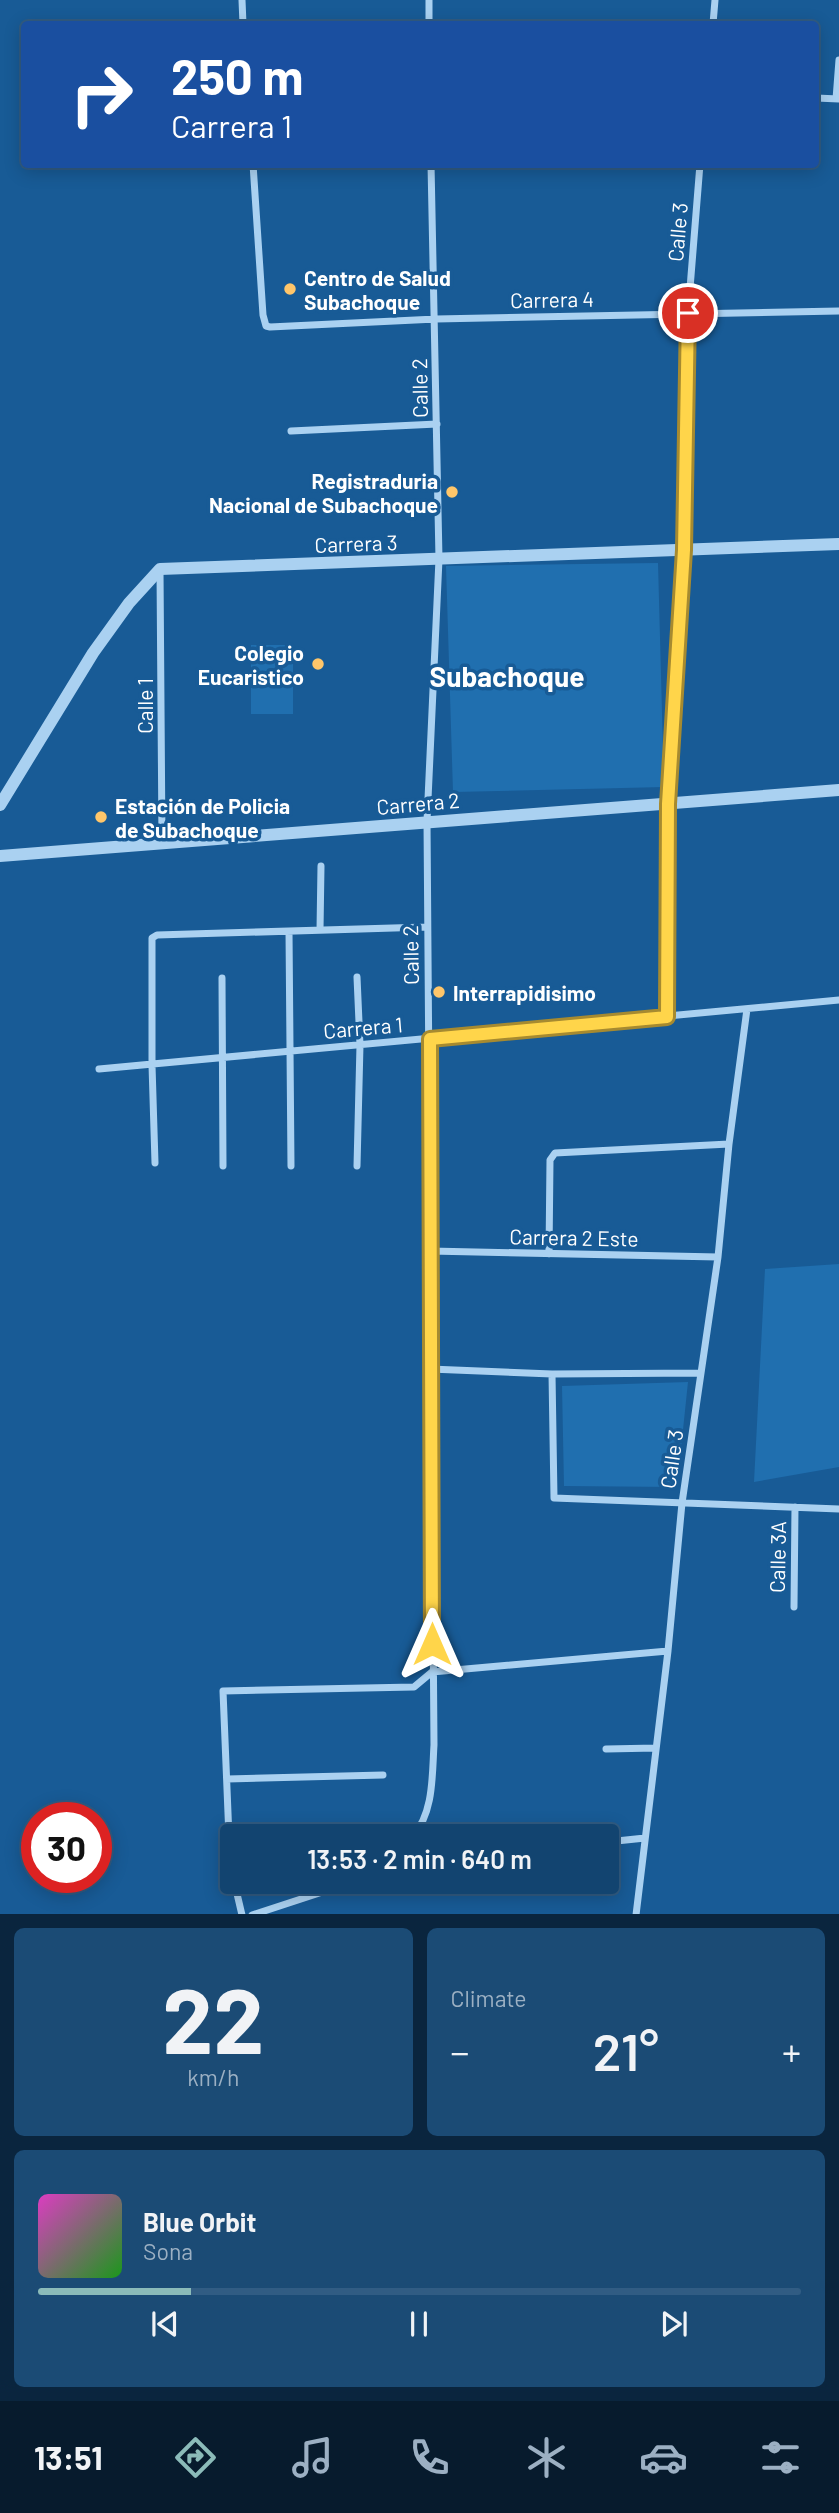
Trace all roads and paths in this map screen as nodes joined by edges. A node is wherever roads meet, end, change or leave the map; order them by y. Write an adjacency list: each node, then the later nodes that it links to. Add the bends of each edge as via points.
1 (242, 0): 4 (street)
2 (429, 0): 5 (street)
3 (715, 0): 6 (street)
4 (243, 21)
5 (429, 21)
6 (712, 21)
7 (839, 60): 9 (street)
8 (819, 98): 9 (street)
9 (837, 99)
10 (253, 168): 15 (street, Carrera 4, via 266,326)
11 (431, 168): 15 (street, Calle 2)
12 (700, 168): 14 (street, Calle 3)
13 (839, 310): 14 (street, Carrera 4)
14 (688, 313): 15 (street, Carrera 4); 19 (street, Calle 3)
15 (436, 320): 16 (street, Calle 2)
16 (437, 424): 17 (street); 20 (street, Calle 2)
17 (291, 431)
18 (839, 544): 19 (street, Carrera 3)
19 (684, 550): 20 (street, Carrera 3); 23 (street, Calle 3)
20 (439, 559): 21 (street, Carrera 3); 25 (street, Calle 2)
21 (160, 569): 24 (street, via 93,653); 26 (street, Calle 1)
22 (839, 790): 23 (street, Carrera 2)
23 (668, 804): 25 (street, Carrera 2); 36 (street, Calle 3)
24 (0, 805)
25 (427, 821): 26 (street, Carrera 2); 29 (street, Calle 2)
26 (162, 844): 27 (street, Carrera 2)
27 (0, 856)
28 (321, 866): 30 (street)
29 (427, 927): 30 (street); 37 (street, Calle 2)
30 (320, 930): 31 (street)
31 (289, 931): 39 (street); 41 (street, via 152,938)
32 (357, 977): 38 (street)
33 (222, 978): 40 (street)
34 (839, 1000): 35 (street, Carrera 1)
35 (747, 1009): 36 (street, Carrera 1); 43 (street, Calle 3)
36 (667, 1017): 37 (street, Carrera 1)
37 (430, 1039): 38 (street, Carrera 1); 48 (street, Calle 2)
38 (360, 1045): 39 (street, Carrera 1); 47 (street)
39 (291, 1051): 40 (street, Carrera 1); 46 (street)
40 (222, 1058): 41 (street, Carrera 1); 45 (street)
41 (152, 1065): 42 (street, Carrera 1); 44 (street)
42 (99, 1069)
43 (729, 1144): 49 (street, via 555,1153 550,1160); 50 (street, Calle 3)
44 (155, 1163)
45 (223, 1166)
46 (291, 1166)
47 (358, 1166)
48 (430, 1251): 49 (street, Carrera 2 Este); 51 (street, Calle 2)
49 (549, 1254): 50 (street, Carrera 2 Este)
50 (719, 1257): 52 (street, Calle 3)
51 (430, 1369): 53 (street); 59 (street, Calle 2)
52 (701, 1373): 53 (street); 54 (street, Calle 3)
53 (552, 1374): 54 (street, via 554,1497)
54 (682, 1503): 55 (street); 58 (street, Calle 3)
55 (795, 1507): 56 (street); 57 (street, Calle 3A)
56 (839, 1509)
57 (794, 1607)
58 (668, 1651): 59 (street); 60 (street, Calle 3)
59 (432, 1672): 63 (street, via 414,1686 223,1691); 65 (street, Calle 2, via 432,1787)
60 (656, 1748): 61 (street); 66 (street, Calle 3)
61 (606, 1749)
62 (383, 1775): 63 (street)
63 (227, 1779): 64 (street)
64 (230, 1824)
65 (423, 1824)
66 (645, 1838): 67 (street); 74 (street, Calle 3)
67 (619, 1841)
68 (237, 1894): 72 (street)
69 (304, 1894): 71 (street)
70 (314, 1894): 71 (street)
71 (304, 1897): 73 (street)
72 (242, 1914)
73 (252, 1914)
74 (636, 1914)

